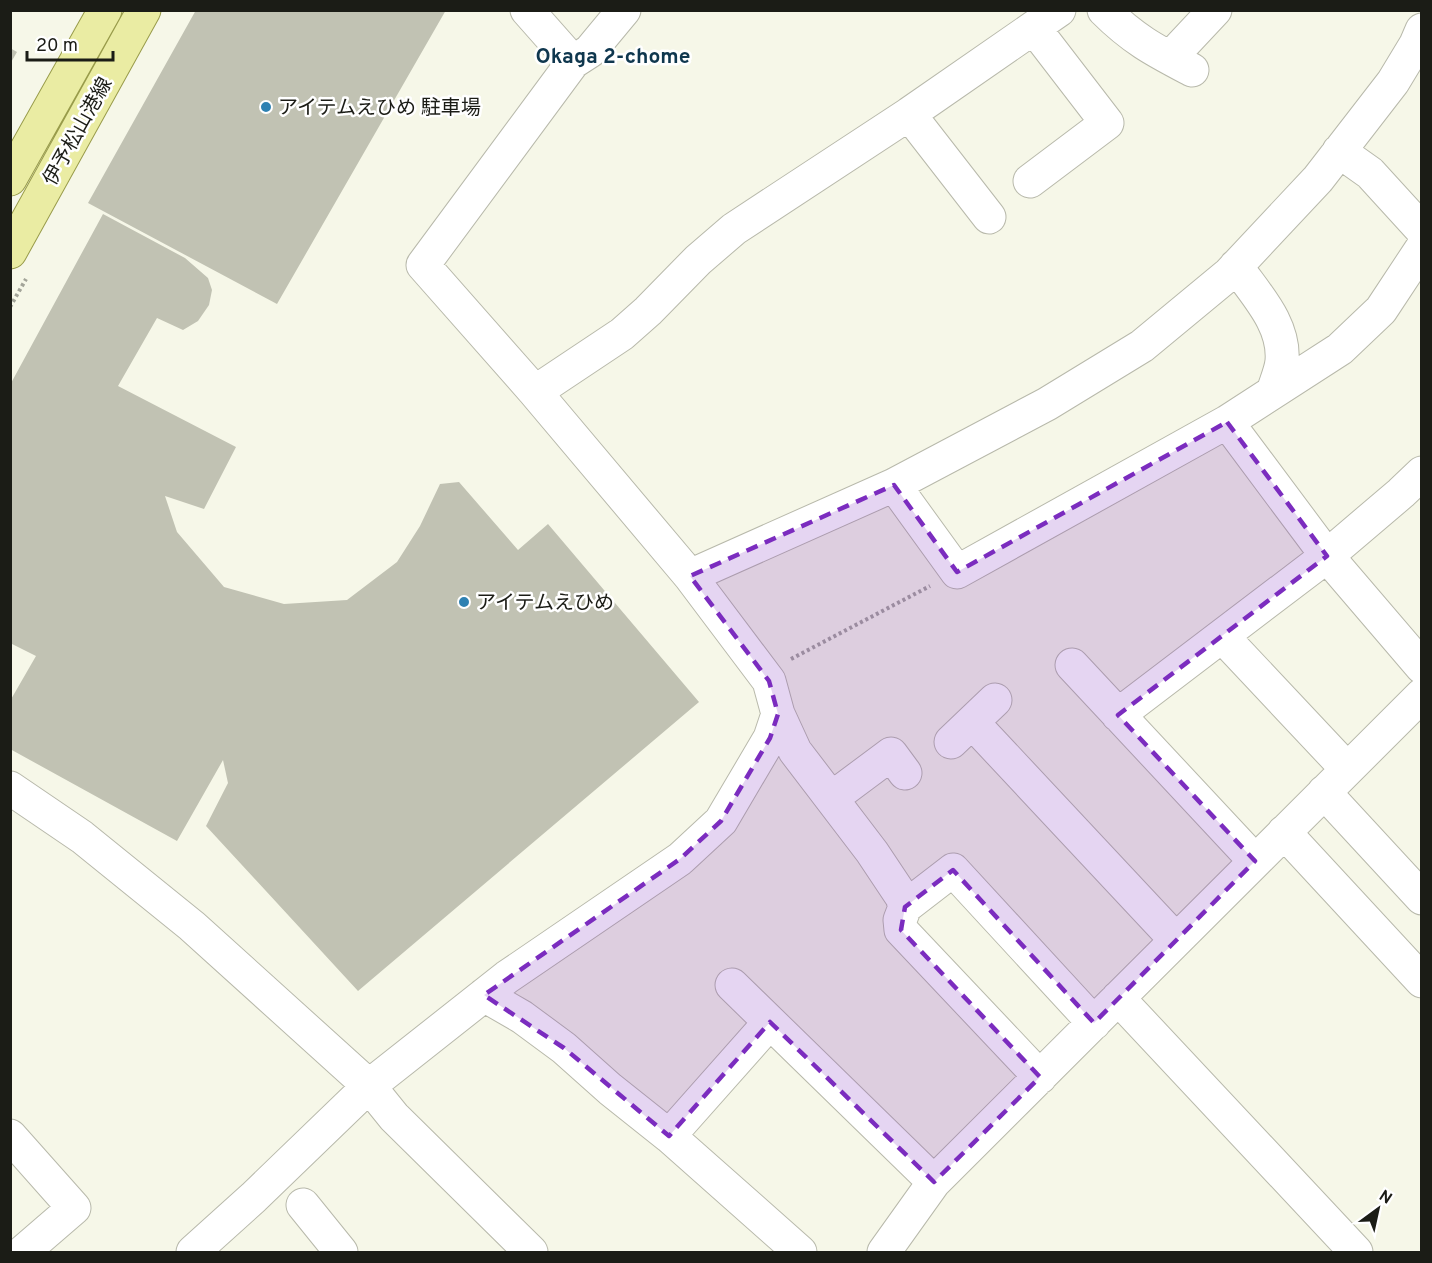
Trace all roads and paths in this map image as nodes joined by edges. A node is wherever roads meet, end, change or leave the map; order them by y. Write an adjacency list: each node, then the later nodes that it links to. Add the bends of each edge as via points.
1 (105, 10): 12 (main road, 伊予松山港線)
2 (144, 10): 17 (main road, 伊予松山港線)
3 (527, 10): 9 (street)
4 (624, 10): 9 (street, via 590,51)
5 (1104, 10): 6 (street, via 1126,32 1181,64)
6 (1215, 10)
7 (1039, 18): 10 (street); 13 (street, via 1107,123)
8 (1422, 30): 11 (street, via 1393,82)
9 (573, 62): 19 (street, via 423,265)
10 (909, 114): 14 (street); 19 (street, via 734,229 622,334)
11 (1339, 151): 15 (street, via 1370,172); 18 (street, via 1318,179)
12 (10, 178)
13 (1030, 181)
14 (989, 217)
15 (1422, 230)
16 (1422, 248): 20 (street, via 1381,310 1340,350)
17 (10, 252)
18 (1236, 266): 20 (street, via 1276,324 1282,342 1282,364); 23 (street, via 1142,346 1047,404)
19 (535, 392): 26 (street)
20 (1273, 392): 21 (street)
21 (1227, 422): 24 (street); 25 (street)
22 (1422, 473): 24 (street)
23 (894, 485): 25 (street); 26 (street)
24 (1327, 556): 27 (street); 29 (street)
25 (957, 573): 30 (path)
26 (690, 576): 30 (street)
27 (1222, 636): 33 (street); 35 (street)
28 (1072, 665): 33 (street)
29 (1422, 667)
30 (763, 673): 32 (street)
31 (1422, 695): 35 (street)
32 (778, 714): 38 (street, via 795,751); 47 (street, via 770,738 721,822 680,859)
33 (1118, 715): 41 (street)
34 (973, 721): 44 (street)
35 (1347, 769): 37 (street)
36 (904, 773): 38 (street, via 891,754)
37 (1324, 792): 40 (street); 42 (street)
38 (832, 798): 43 (street, via 872,852)
39 (16, 802): 52 (street, via 131,874)
40 (1284, 832): 41 (street); 45 (street)
41 (1255, 861): 44 (street)
42 (1422, 898)
43 (905, 907): 50 (street, via 953,870); 51 (street, via 901,930)
44 (1176, 940): 48 (street)
45 (1422, 981)
46 (732, 985): 49 (street)
47 (484, 995): 52 (street); 54 (street, via 564,1048)
48 (1118, 998): 50 (street); 63 (street)
49 (770, 1022): 54 (street); 55 (street)
50 (1094, 1023): 51 (street)
51 (1040, 1077): 55 (street)
52 (369, 1086): 58 (street); 60 (street, via 394,1118)
53 (10, 1136): 57 (street, via 74,1208)
54 (669, 1136): 61 (street)
55 (934, 1182): 62 (street)
56 (303, 1205): 59 (street)
57 (23, 1252)
58 (193, 1252)
59 (341, 1252)
60 (531, 1252)
61 (800, 1252)
62 (884, 1252)
63 (1356, 1252)

